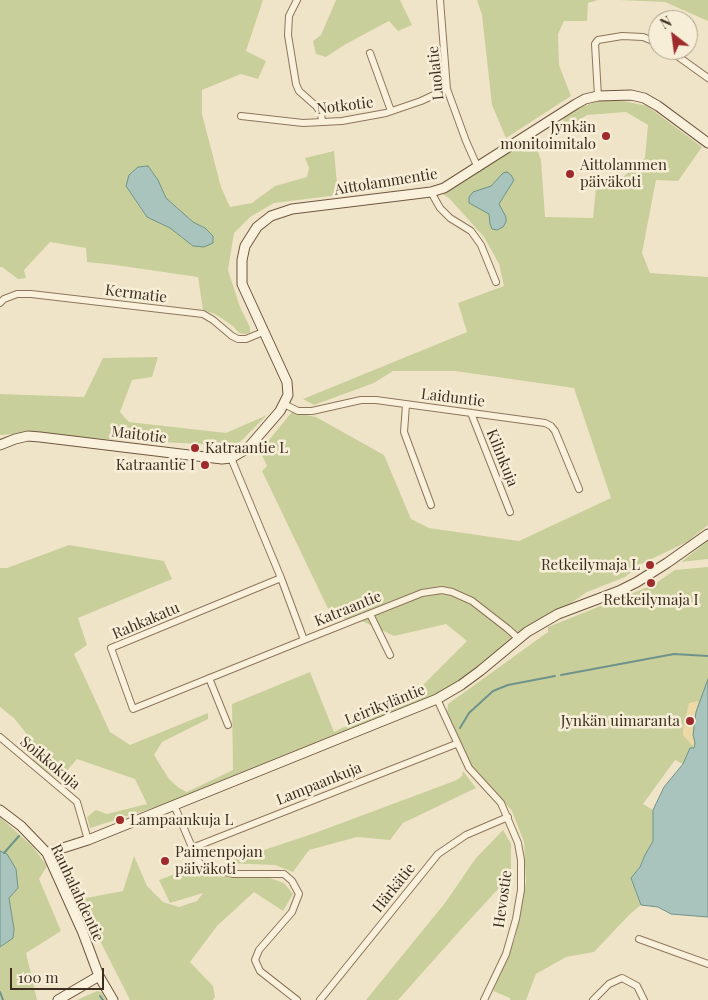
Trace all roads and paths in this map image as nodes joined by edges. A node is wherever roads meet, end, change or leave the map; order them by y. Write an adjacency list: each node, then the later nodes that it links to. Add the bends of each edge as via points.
1 (297, 0): 11 (street, via 289,16 288,36 296,84 316,106)
2 (440, 0): 7 (street, Luolatie)
3 (648, 39): 8 (street, via 622,36 598,40 595,44)
4 (370, 53): 9 (street)
5 (683, 60): 6 (street)
6 (708, 78)
7 (447, 89): 9 (street, Notkotie); 13 (street, Luolatie)
8 (598, 96): 12 (street, Aittolammentie, via 644,98); 13 (street, Aittolammentie, via 576,104)
9 (391, 111): 11 (street, Notkotie, via 342,122)
10 (241, 116): 11 (street, Notkotie)
11 (322, 122)
12 (708, 143)
13 (478, 168): 14 (street, Aittolammentie)
14 (431, 192): 15 (street, via 450,218 471,231 481,245); 17 (street, Aittolammentie, via 292,209 271,216 257,227 245,246 242,284)
15 (496, 282)
16 (0, 303): 17 (street, Kermatie, via 17,294 30,294 203,314 238,339)
17 (263, 332): 18 (street, Aittolammentie, via 287,382 288,395)
18 (284, 404): 19 (street, Laiduntie, via 298,411 312,412 361,400); 22 (street, via 248,448)
19 (406, 405): 20 (street, Laiduntie); 24 (street, via 404,432)
20 (471, 413): 23 (street, Laiduntie, via 551,426); 25 (street, Kilinkuja)
21 (0, 445): 22 (street, Maitotie, via 28,436)
22 (231, 458): 27 (street, Katraantie)
23 (578, 489)
24 (430, 505)
25 (510, 512)
26 (708, 534): 29 (street, Leirikyläntie, via 637,582 558,614)
27 (281, 578): 30 (street, Katraantie); 32 (street, Rahkakatu, via 111,648 133,709)
28 (370, 614): 29 (street, Katraantie, via 422,593 442,590 472,601); 30 (street, Katraantie); 31 (street)
29 (519, 639): 33 (street, Leirikyläntie, via 461,685)
30 (304, 640): 32 (street, Rahkakatu)
31 (390, 655)
32 (209, 678): 34 (street)
33 (437, 699): 36 (street, Hevostie); 37 (street, Leirikyläntie)
34 (228, 725)
35 (0, 737): 40 (street, Soikkokuja, via 77,802)
36 (456, 744): 39 (street, Hevostie, via 469,768 501,803); 41 (street, Lampaankuja)
37 (174, 805): 40 (street, Leirikyläntie); 41 (street)
38 (0, 810): 42 (street, Rauhalahdentie)
39 (508, 817): 49 (street, Härkätie, via 466,835 438,854); 50 (street, Hevostie, via 521,860 520,890 506,954)
40 (88, 840): 42 (street, Leirikyläntie)
41 (192, 848): 48 (street, via 202,866 234,874 284,874 292,881 299,894 292,912 255,960 260,970)
42 (47, 853): 45 (street, Rauhalahdentie)
43 (639, 939): 44 (street)
44 (708, 964)
45 (100, 976): 46 (street); 47 (street, Rauhalahdentie)
46 (58, 1000)
47 (113, 1000)
48 (297, 1000)
49 (320, 1000)
50 (484, 1000)
51 (593, 1000): 52 (street, via 609,984 622,978 637,986)
52 (644, 1000)

